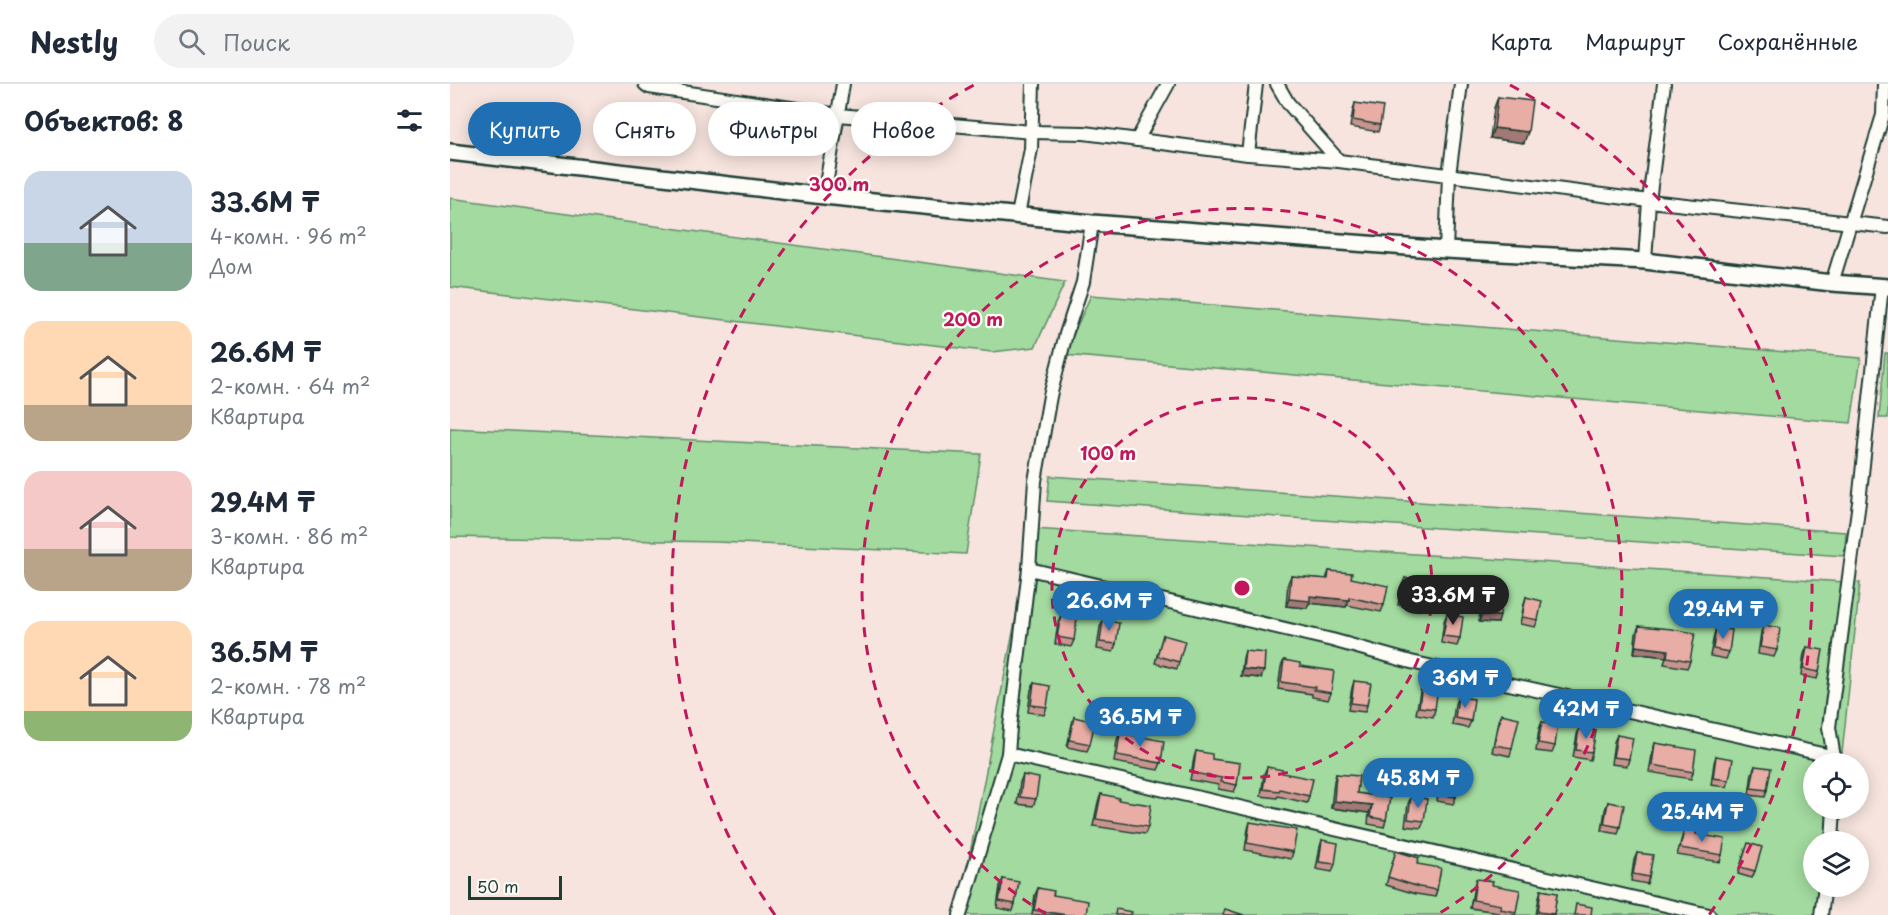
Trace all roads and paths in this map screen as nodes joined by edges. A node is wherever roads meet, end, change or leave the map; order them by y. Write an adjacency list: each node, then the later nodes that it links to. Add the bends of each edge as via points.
1 (645, 84): 10 (street)
2 (843, 84): 11 (street)
3 (1033, 84): 13 (street)
4 (1256, 84): 16 (street)
5 (1277, 84): 18 (street, via 1288,103)
6 (1461, 84): 19 (street)
7 (1664, 84): 21 (street)
8 (1884, 84): 23 (street, via 1883,115)
9 (1166, 85): 14 (street)
10 (750, 102)
11 (839, 109)
12 (839, 115): 13 (street)
13 (1032, 132): 14 (street); 22 (street)
14 (1137, 140): 16 (street)
15 (450, 152): 20 (main road)
16 (1248, 154): 18 (street)
17 (831, 156): 20 (street)
18 (1339, 161): 19 (street)
19 (1449, 175): 21 (street); 26 (street)
20 (824, 196): 22 (main road)
21 (1649, 201): 23 (street); 27 (street)
22 (1018, 215): 24 (main road)
23 (1852, 222): 25 (street); 28 (street)
24 (1092, 223): 26 (main road); 30 (street, via 1083,282 1050,396 1035,481)
25 (1888, 227)
26 (1446, 250): 27 (main road)
27 (1645, 261): 28 (main road)
28 (1832, 283): 29 (main road)
29 (1885, 286): 32 (street, via 1829,727)
30 (1029, 569): 31 (street); 33 (street)
31 (1805, 753)
32 (1834, 753)
33 (1008, 754): 35 (street); 36 (street)
34 (1823, 897): 37 (street)
35 (960, 915)
36 (1709, 915)
37 (1821, 915)

